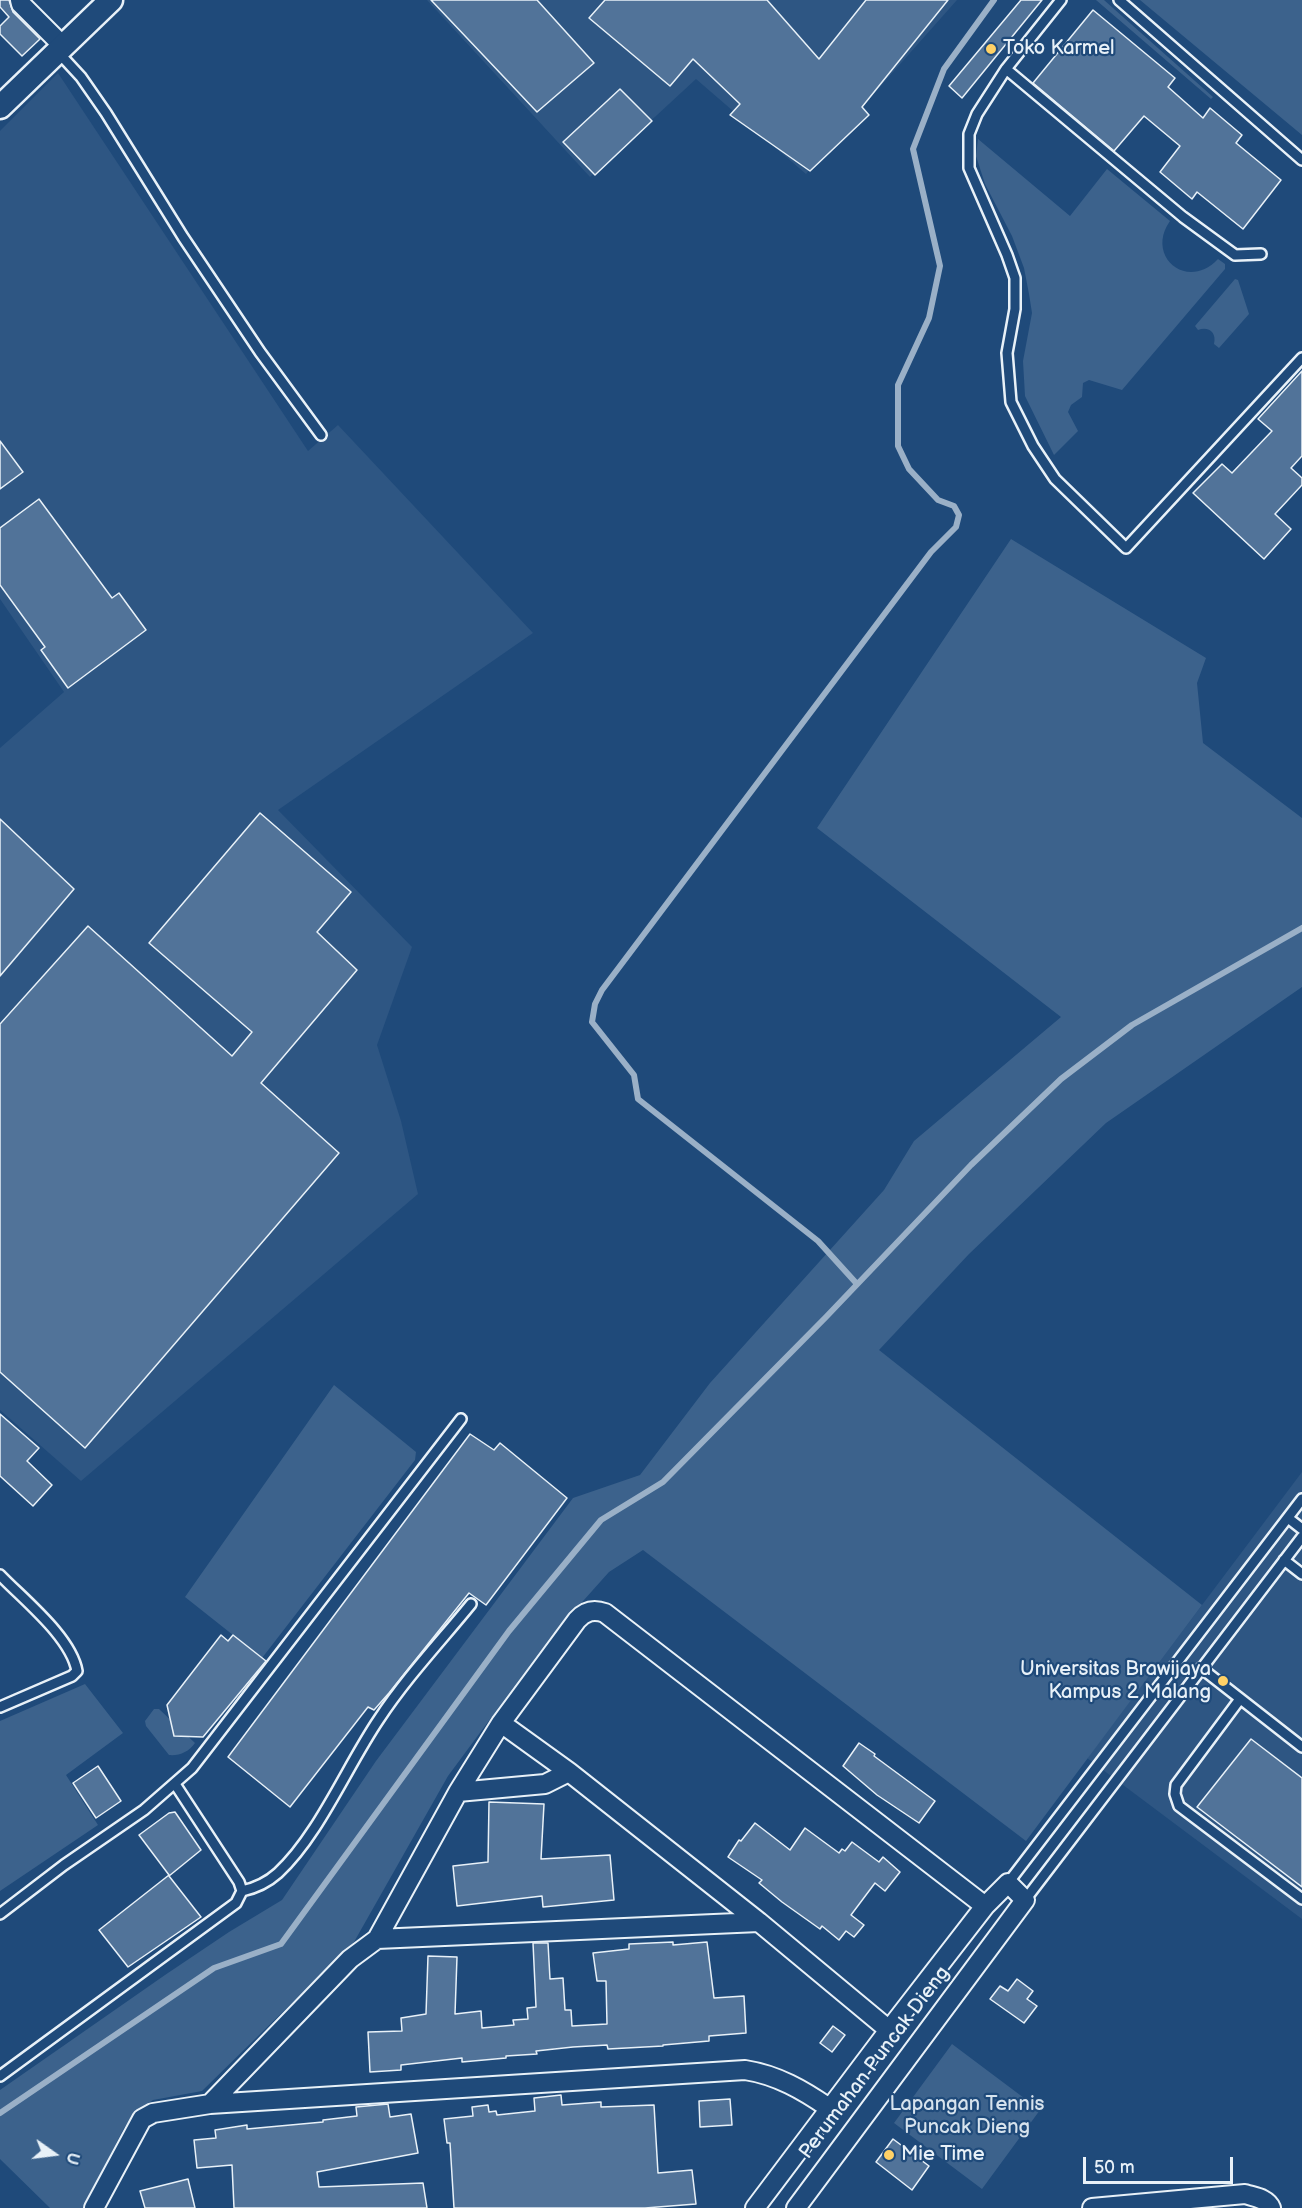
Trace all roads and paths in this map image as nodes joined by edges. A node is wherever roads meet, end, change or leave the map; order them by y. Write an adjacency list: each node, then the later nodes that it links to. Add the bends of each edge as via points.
1 (20, 0): 5 (street)
2 (111, 0): 5 (street)
3 (1061, 0): 6 (lane)
4 (1119, 0): 8 (lane)
5 (60, 49): 7 (street); 11 (lane, via 106,113 189,247)
6 (1006, 69): 9 (lane, via 1235,255); 10 (lane, via 969,134 969,168 1015,278 1015,309 1007,353 1011,402 1033,446 1056,478 1126,548)
7 (0, 107)
8 (1302, 160)
9 (1261, 254)
10 (1302, 358)
11 (321, 435)
12 (461, 1419): 27 (lane, via 192,1768)
13 (1302, 1499): 14 (lane)
14 (1288, 1518): 15 (lane); 29 (lane)
15 (1302, 1529)
16 (1302, 1538): 17 (lane)
17 (1284, 1560): 18 (lane); 21 (lane)
18 (1302, 1574)
19 (0, 1575): 23 (lane, via 69,1650 77,1671)
20 (471, 1604): 30 (lane, via 380,1718 298,1849 262,1885)
21 (1201, 1668): 22 (lane); 32 (lane)
22 (1240, 1699): 25 (lane); 31 (lane, via 1176,1785 1175,1794 1179,1806)
23 (0, 1707)
24 (501, 1722): 26 (street); 28 (street); 33 (street, via 582,1615 605,1613)
25 (1302, 1747)
26 (569, 1772): 28 (street, via 545,1784); 35 (street)
27 (175, 1784): 30 (lane); 34 (lane)
28 (458, 1792): 36 (street)
29 (1008, 1883): 32 (street); 33 (street)
30 (242, 1891): 38 (lane, via 227,1911)
31 (1302, 1899)
32 (1025, 1900): 43 (street, Perumahan Puncak Dieng)
33 (985, 1906): 37 (street)
34 (0, 1914)
35 (759, 1922): 36 (street); 37 (street)
36 (377, 1939): 39 (street, via 350,1959)
37 (888, 2030): 40 (street)
38 (0, 2076)
39 (210, 2104): 40 (street, via 745,2070 789,2083); 41 (street, via 153,2113 142,2119)
40 (829, 2108): 42 (street)
41 (94, 2208)
42 (755, 2208)
43 (796, 2208)
44 (1092, 2208): 45 (street, via 1245,2194 1259,2198)
45 (1271, 2208)

